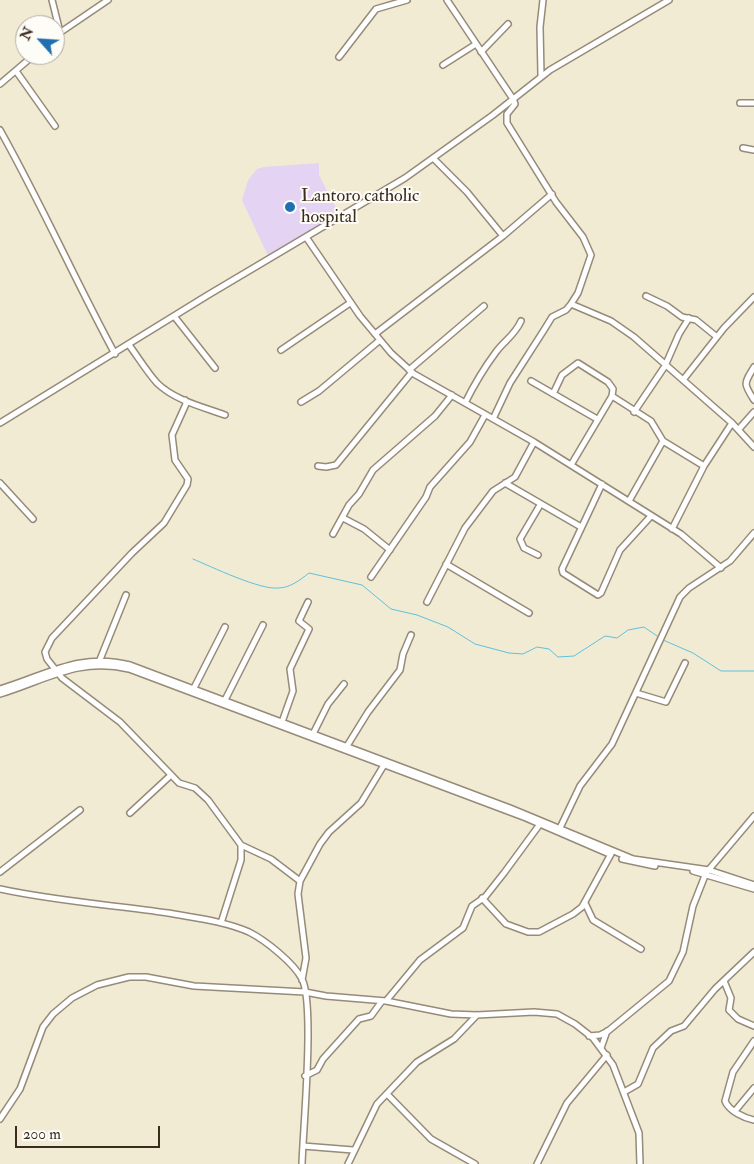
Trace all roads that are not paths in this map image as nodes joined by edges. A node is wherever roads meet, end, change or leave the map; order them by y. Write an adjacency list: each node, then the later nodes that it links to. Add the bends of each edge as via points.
1 (52, 0): 7 (street)
2 (108, 0): 9 (street)
3 (407, 0): 12 (street, via 376,9)
4 (447, 0): 10 (street)
5 (544, 0): 16 (street, via 540,27)
6 (669, 0): 16 (street)
7 (54, 15)
8 (508, 24): 11 (street)
9 (65, 29)
10 (476, 44): 11 (street); 14 (street)
11 (480, 52): 18 (street)
12 (339, 57)
13 (23, 65): 15 (street)
14 (443, 65)
15 (16, 71): 17 (street); 21 (street)
16 (541, 75): 18 (street)
17 (0, 84)
18 (513, 99): 25 (street); 26 (street, via 515,104 507,114 507,123)
19 (754, 103): 20 (street)
20 (740, 104)
21 (55, 126)
22 (0, 130): 42 (street)
23 (743, 148): 24 (street)
24 (754, 150)
25 (434, 159): 27 (street, via 468,192); 28 (street)
26 (552, 194): 27 (street); 32 (street, via 591,255)
27 (504, 236): 37 (street)
28 (306, 237): 31 (street); 34 (street)
29 (646, 296): 35 (street)
30 (754, 297): 38 (street)
31 (350, 303): 37 (street); 41 (street)
32 (571, 304): 43 (street, via 611,321); 60 (street, via 552,317 510,382)
33 (484, 306): 46 (street)
34 (174, 316): 40 (street); 44 (street)
35 (689, 318): 38 (street, via 709,328); 43 (street)
36 (520, 321): 55 (street, via 517,330 477,379)
37 (376, 334): 39 (street)
38 (718, 337): 47 (street)
39 (380, 340): 46 (street); 54 (street)
40 (130, 345): 42 (street); 52 (street, via 158,384)
41 (281, 350)
42 (115, 354): 62 (street)
43 (665, 366): 47 (street); 56 (street)
44 (215, 368)
45 (754, 369): 53 (street, via 745,381 745,388)
46 (410, 371): 50 (street); 69 (street, via 336,465)
47 (684, 380): 63 (street)
48 (531, 381): 49 (street)
49 (553, 394): 51 (street, via 562,376 578,363 612,384); 61 (street)
50 (452, 395): 55 (street); 77 (street, via 435,416 373,470)
51 (612, 396): 56 (street); 61 (street)
52 (185, 400): 58 (street); 97 (street, via 172,435 175,460 188,480 187,485 164,523 48,642 45,655)
53 (754, 400)
54 (301, 402)
55 (465, 403): 59 (street)
56 (634, 412): 65 (street, via 651,421)
57 (754, 412): 64 (street)
58 (225, 415)
59 (485, 415): 60 (street); 83 (street, via 470,442 430,487)
60 (493, 419): 66 (street)
61 (597, 419): 68 (street)
62 (0, 423)
63 (732, 423): 64 (street); 70 (street)
64 (739, 429): 67 (street)
65 (663, 441): 70 (street); 74 (street)
66 (534, 442): 68 (street); 72 (street, via 515,477)
67 (754, 447)
68 (571, 465): 73 (street)
69 (318, 466)
70 (704, 466): 80 (street)
71 (0, 483): 78 (street)
72 (505, 483): 75 (street); 85 (street, via 493,490 465,528)
73 (602, 484): 74 (street); 79 (street)
74 (629, 501): 76 (street)
75 (540, 504): 79 (street); 84 (street, via 520,539 524,548)
76 (651, 516): 79 (street, via 620,550 600,595 563,573); 80 (street)
77 (343, 518): 82 (street); 83 (street, via 364,529)
78 (34, 519)
79 (581, 527)
80 (672, 529): 86 (street)
81 (754, 533): 86 (street, via 738,554)
82 (333, 534)
83 (390, 550): 87 (street)
84 (538, 555)
85 (446, 564): 90 (street); 91 (street)
86 (721, 568): 101 (street, via 684,592 665,625)
87 (372, 577)
88 (126, 595): 95 (street)
89 (308, 602): 104 (street, via 299,621 309,629 290,669 293,691)
90 (427, 602)
91 (529, 613)
92 (263, 625): 103 (street)
93 (225, 627): 99 (street)
94 (411, 635): 106 (street, via 400,670)
95 (99, 662): 97 (street, via 71,663); 99 (street, via 130,665); 107 (street, via 140,673)
96 (685, 663): 101 (street, via 666,702)
97 (55, 671): 100 (street); 102 (street); 108 (street, via 120,722)
98 (344, 684): 105 (street, via 328,704)
99 (194, 688): 103 (street)
100 (0, 689)
101 (636, 693): 113 (street, via 612,744 580,786)
102 (0, 694)
103 (225, 700): 104 (street)
104 (282, 722): 105 (street)
105 (313, 734): 106 (street)
106 (347, 746): 113 (street)
107 (384, 765): 112 (street); 118 (street, via 361,803 320,844)
108 (171, 775): 110 (street); 114 (street, via 180,783 195,788 208,800)
109 (80, 810): 116 (street)
110 (130, 813)
111 (754, 816): 117 (street)
112 (540, 824): 113 (street); 122 (street)
113 (559, 830): 115 (street); 117 (street, via 633,859)
114 (241, 845): 118 (street, via 271,859); 124 (street, via 241,860)
115 (610, 854): 117 (street, via 640,864); 123 (street)
116 (0, 872)
117 (708, 872): 119 (street); 121 (street); 133 (street, via 693,906 683,952 669,980)
118 (300, 881): 127 (street, via 298,894 306,958)
119 (754, 885)
120 (0, 889): 124 (street)
121 (754, 889)
122 (482, 898): 123 (street, via 506,924 528,932 548,928); 130 (street, via 470,909 462,928 420,960)
123 (585, 903): 125 (street, via 593,920)
124 (220, 923): 127 (street, via 260,939 280,954)
125 (641, 949)
126 (754, 952): 128 (street)
127 (302, 980): 129 (street)
128 (724, 981): 132 (street, via 732,998 729,1010 738,1019); 140 (street, via 684,1026 671,1031 653,1048 638,1084)
129 (305, 992): 130 (street); 138 (street, via 308,1016); 143 (street, via 214,988 140,976 97,985 72,998 47,1020 20,1089)
130 (384, 1001): 131 (street, via 450,1014); 138 (street, via 371,1016 359,1019 317,1070)
131 (477, 1015): 134 (street, via 553,1012); 141 (street, via 454,1039 417,1062)
132 (754, 1026)
133 (608, 1030): 134 (street); 136 (street)
134 (590, 1036): 136 (street)
135 (754, 1041): 142 (street, via 740,1059 728,1087 725,1101)
136 (601, 1048): 137 (street)
137 (607, 1055): 140 (street); 150 (street, via 567,1103)
138 (305, 1076): 145 (street)
139 (754, 1088): 142 (street)
140 (624, 1092): 151 (street, via 638,1132)
141 (387, 1094): 146 (street, via 377,1104); 149 (street, via 431,1139)
142 (735, 1111): 144 (street)
143 (0, 1119)
144 (754, 1120)
145 (303, 1146): 146 (street); 147 (street)
146 (353, 1150): 148 (street)
147 (302, 1164)
148 (348, 1164)
149 (475, 1164)
150 (537, 1164)
151 (640, 1164)

